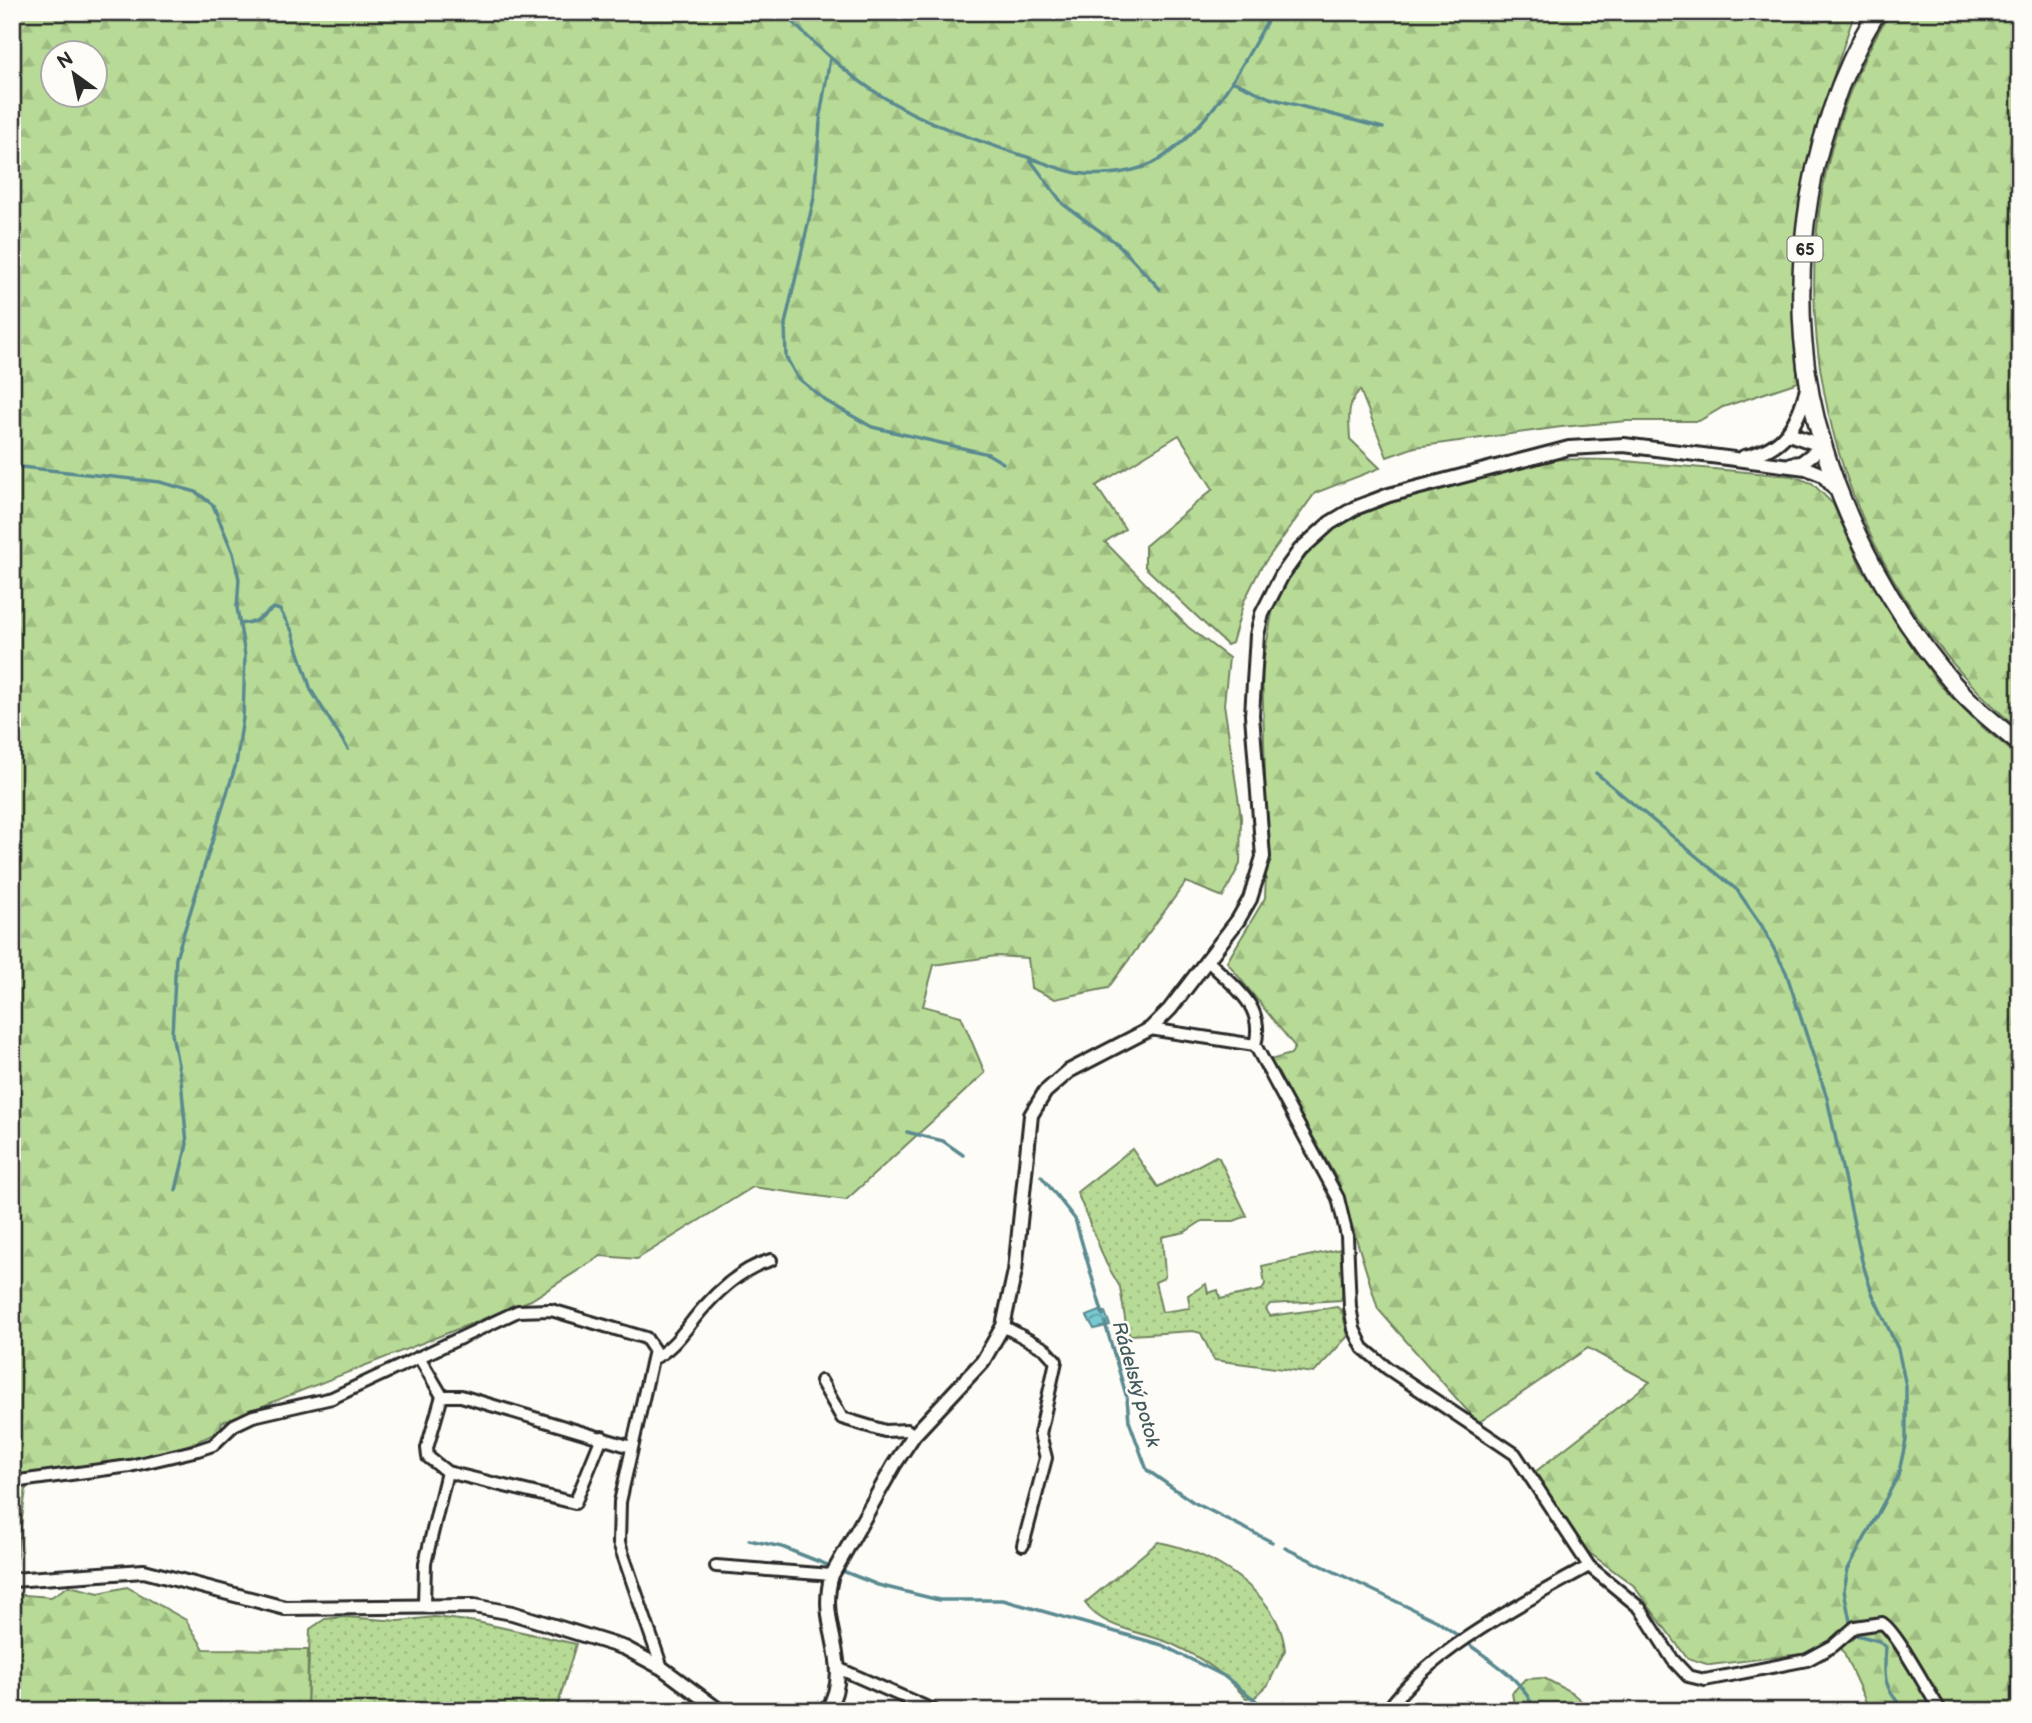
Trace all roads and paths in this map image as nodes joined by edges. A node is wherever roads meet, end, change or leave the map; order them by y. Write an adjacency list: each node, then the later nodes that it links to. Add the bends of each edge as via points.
1 (1877, 12): 2 (main road, 65, via 1830,119 1811,196 1802,301)
2 (1809, 380): 3 (street, via 1801,413); 4 (main road, 65)
3 (1789, 434): 4 (street); 5 (street, via 1758,454)
4 (1823, 446): 6 (street, via 1801,463); 7 (main road, 65)
5 (1734, 459): 6 (street); 9 (street, via 1624,445 1534,455 1364,504 1330,523 1300,550 1272,592 1257,635 1252,715 1263,858 1250,899)
6 (1783, 465): 7 (street, via 1817,471)
7 (1843, 500): 8 (main road, 65, via 1872,564 1947,676)
8 (2020, 744)
9 (1208, 961): 10 (street); 11 (street, via 1253,1008 1259,1031)
10 (1150, 1029): 11 (street); 13 (street, via 1069,1071 1037,1102 1031,1115 1015,1270)
11 (1255, 1045): 25 (street, via 1338,1198 1347,1236 1350,1307 1363,1348 1515,1454)
12 (771, 1260): 15 (street, via 735,1279 706,1304 666,1352)
13 (1003, 1326): 18 (street, via 983,1361); 23 (street, via 1045,1349 1056,1361 1040,1434 1046,1458)
14 (419, 1357): 15 (street, via 518,1311 535,1309 646,1338 654,1350); 17 (street); 22 (street, via 332,1398 253,1416 234,1425 213,1445 198,1450 130,1466)
15 (652, 1359): 20 (street)
16 (821, 1381): 18 (street, via 842,1418)
17 (442, 1396): 19 (street, via 461,1396); 21 (street, via 427,1448 428,1457)
18 (914, 1435): 26 (street)
19 (602, 1437): 20 (street); 21 (street, via 575,1503)
20 (631, 1447): 29 (street, via 620,1502 620,1543)
21 (447, 1472): 28 (street, via 425,1563)
22 (12, 1482)
23 (1023, 1545)
24 (716, 1566): 26 (street)
25 (1589, 1566): 34 (street, via 1460,1643); 35 (street, via 1640,1608 1688,1676 1705,1680 1807,1660 1855,1627 1882,1623 1892,1630)
26 (832, 1575): 30 (street, via 827,1609)
27 (12, 1580): 28 (street, via 144,1570 285,1608)
28 (424, 1606): 29 (street, via 474,1606 512,1613 625,1648)
29 (662, 1668): 31 (street)
30 (840, 1669): 32 (street, via 839,1685); 33 (street)
31 (720, 1711)
32 (827, 1711)
33 (935, 1711)
34 (1387, 1711)
35 (1941, 1711)

